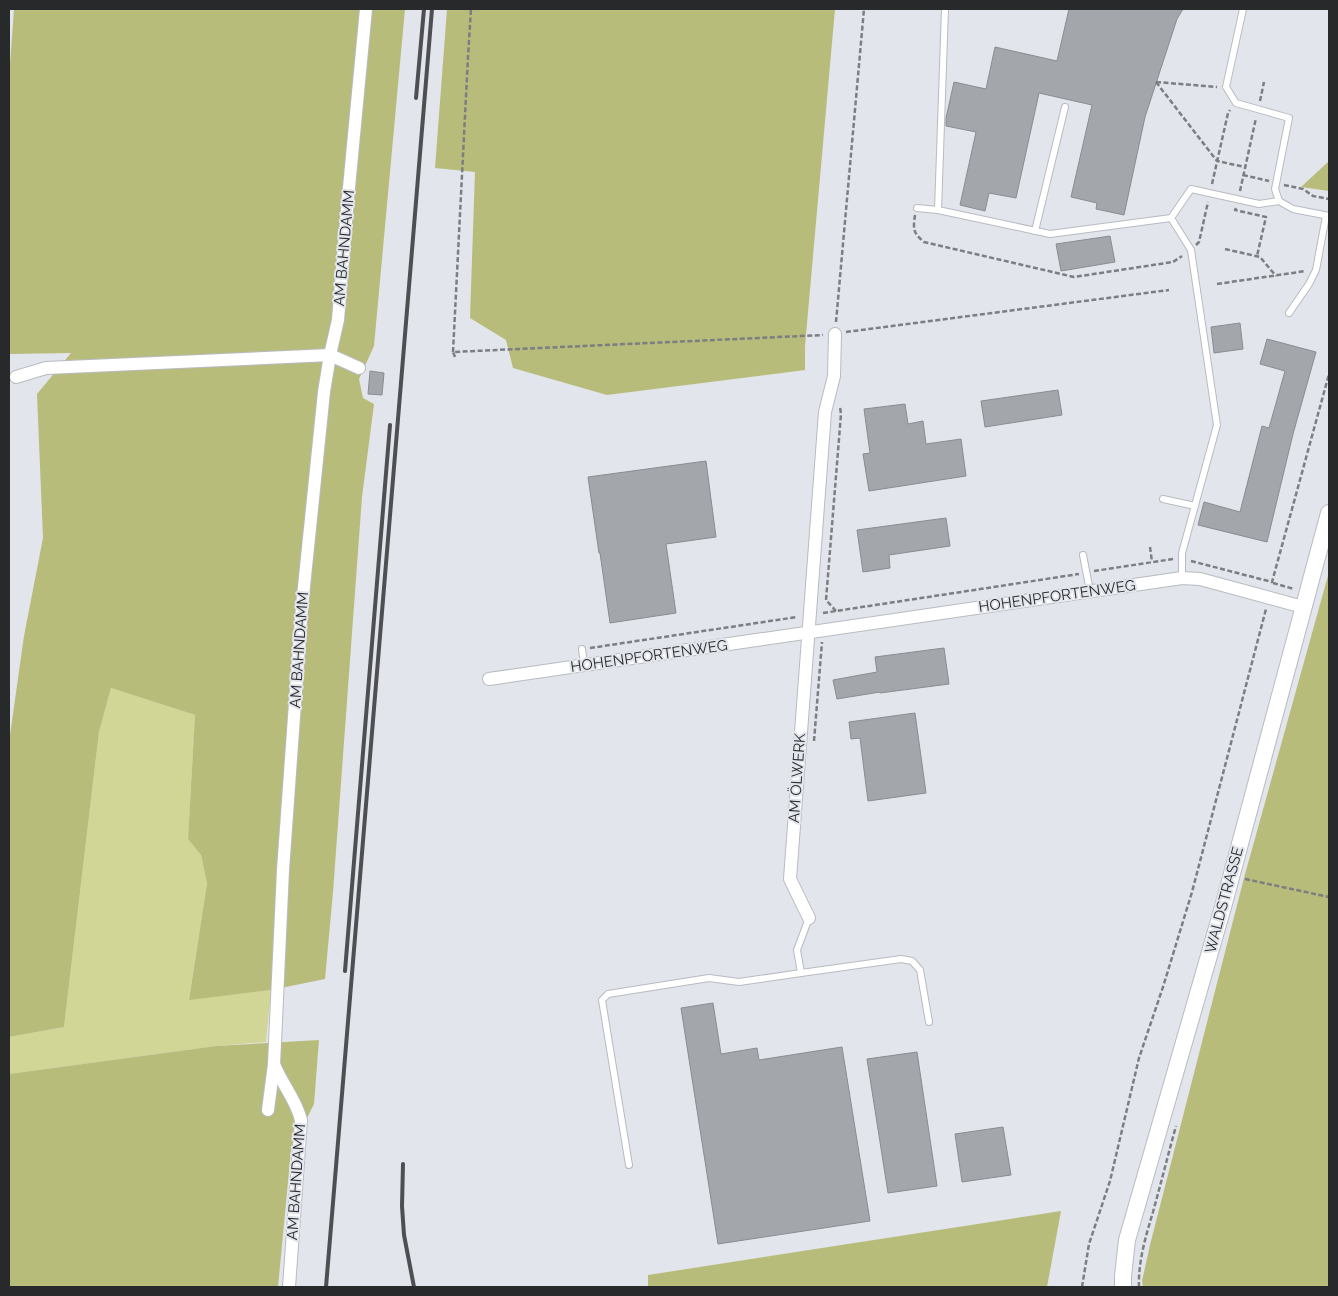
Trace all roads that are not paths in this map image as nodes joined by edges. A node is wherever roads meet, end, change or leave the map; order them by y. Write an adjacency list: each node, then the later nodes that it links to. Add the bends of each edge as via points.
1 (366, 9): 13 (street, AM BAHNDAMM, via 338,320)
2 (945, 9): 7 (lane)
3 (1243, 9): 5 (lane, via 1226,87 1236,103 1289,118 1275,189)
4 (1065, 107): 10 (lane)
5 (1279, 201): 8 (lane, via 1293,209); 9 (lane, via 1259,204 1190,189)
6 (916, 208): 7 (lane)
7 (938, 210): 10 (lane)
8 (1327, 216): 11 (lane, via 1316,270)
9 (1171, 218): 10 (lane, via 1050,234); 17 (lane, via 1191,250 1217,425)
10 (1036, 231)
11 (1289, 313)
12 (835, 334): 23 (street, via 834,376 826,412)
13 (330, 355): 14 (street); 15 (street, via 46,368); 30 (street, AM BAHNDAMM, via 302,606 282,879)
14 (360, 368)
15 (16, 377)
16 (1163, 499): 17 (lane)
17 (1195, 506): 20 (lane, via 1181,558)
18 (1329, 513): 22 (street, WALDSTRASSE)
19 (1083, 555): 21 (lane)
20 (1182, 578): 21 (street, HOHENPFORTENWEG); 22 (street, HOHENPFORTENWEG, via 1200,579 1269,597)
21 (1090, 591): 23 (street, HOHENPFORTENWEG)
22 (1305, 600): 34 (street, WALDSTRASSE, via 1223,907 1127,1240)
23 (808, 632): 25 (street, HOHENPFORTENWEG); 27 (street, AM ÖLWERK, via 790,879)
24 (582, 649): 25 (lane)
25 (584, 666): 26 (street, HOHENPFORTENWEG)
26 (489, 680)
27 (809, 918): 28 (lane, via 797,950)
28 (801, 973): 29 (lane, via 901,959 912,961 920,970); 32 (lane, via 739,982 709,978 608,994 602,1000)
29 (929, 1022)
30 (274, 1064): 31 (street); 33 (street, AM BAHNDAMM, via 301,1120)
31 (268, 1110)
32 (629, 1165)
33 (289, 1287)
34 (1124, 1287)

